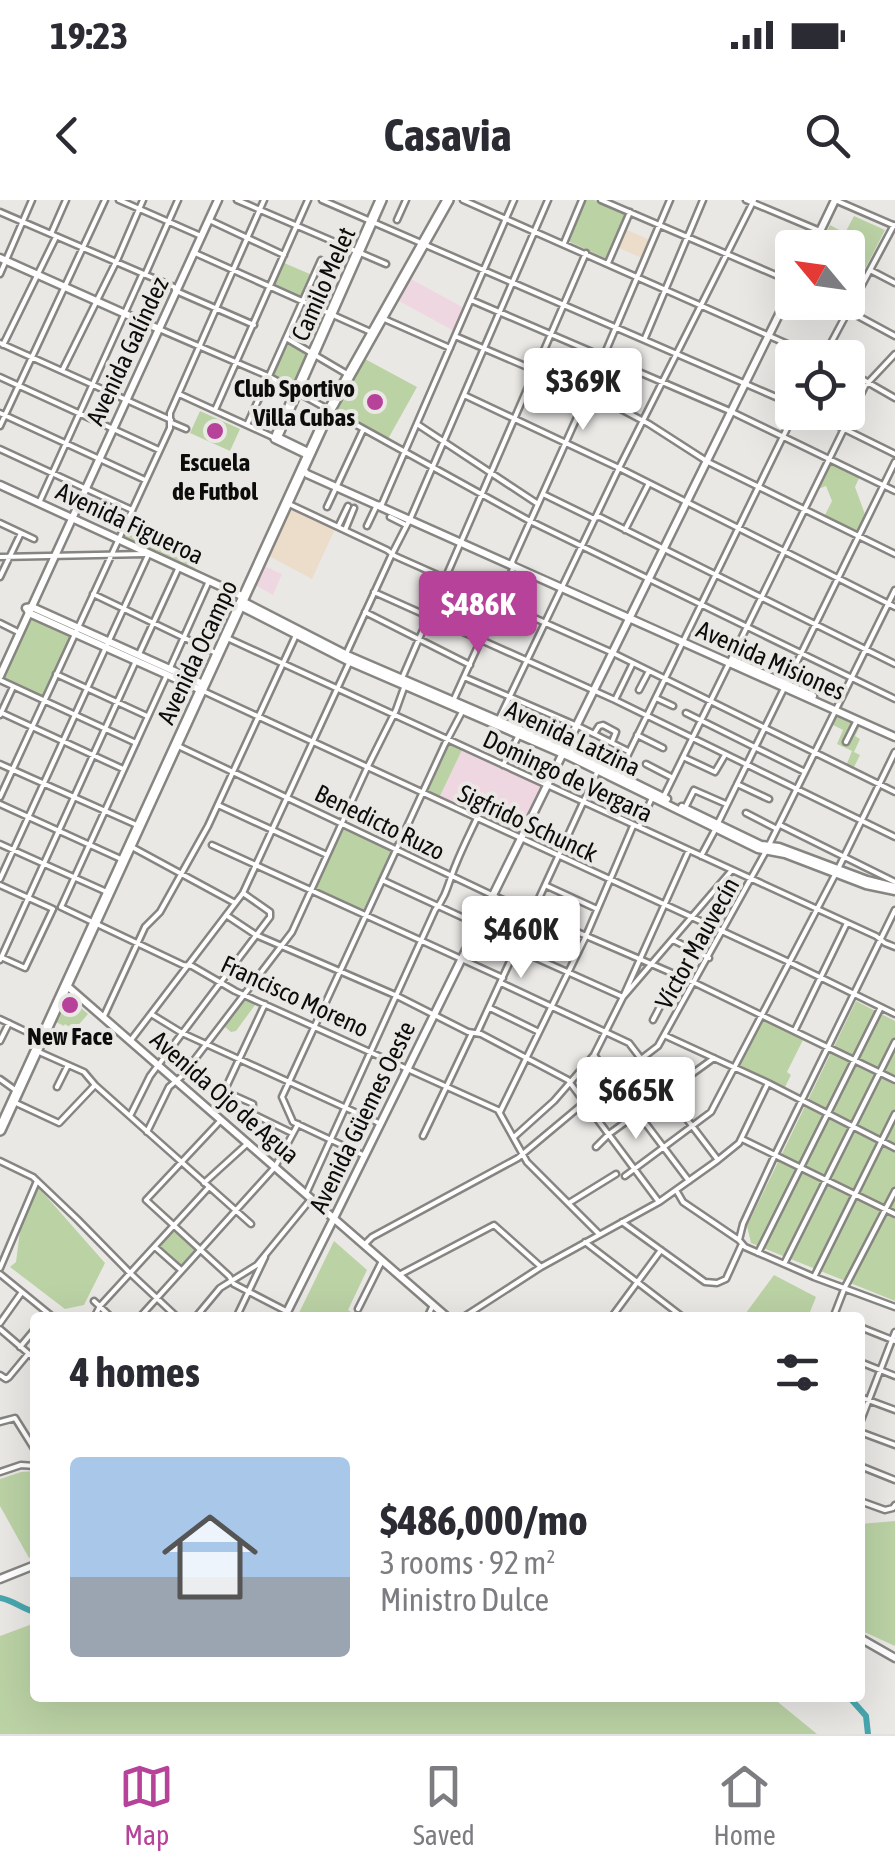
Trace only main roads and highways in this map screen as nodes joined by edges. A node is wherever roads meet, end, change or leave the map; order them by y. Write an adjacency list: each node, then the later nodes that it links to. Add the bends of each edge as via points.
1 (216, 200): 6 (main road, Avenida Galíndez); 6 (main road, Avenida Galíndez)
2 (382, 200): 11 (main road, Camilo Melet, via 276,438)
3 (448, 200): 11 (main road, Avenida Ocampo)
4 (835, 200): 5 (main road)
5 (820, 230)
6 (200, 235): 8 (main road, Avenida Galíndez); 8 (main road, Avenida Galíndez)
7 (2, 261): 10 (main road)
8 (175, 289): 10 (main road, Avenida Galíndez)
9 (777, 320): 18 (main road, Avenida Güemes Oeste)
10 (156, 329): 15 (main road, Avenida Galíndez)
11 (309, 454): 12 (main road, Avenida Ocampo)
12 (302, 470): 14 (main road); 14 (main road); 16 (main road, Avenida Ocampo)
13 (0, 486): 15 (main road, Avenida Figueroa)
14 (338, 486): 18 (main road, Avenida Misiones)
15 (70, 518): 16 (main road, Avenida Figueroa); 17 (main road, Avenida Galíndez)
16 (242, 601): 21 (main road, Avenida Ocampo); 22 (main road, Avenida Latzina, via 349,658)
17 (29, 609): 19 (main road); 19 (main road); 21 (main road)
18 (630, 618): 23 (main road, Avenida Misiones); 26 (main road, Avenida Güemes Oeste)
19 (2, 663): 20 (main road)
20 (0, 678)
21 (202, 687): 31 (main road, Avenida Ocampo)
22 (453, 702): 24 (main road, Avenida Latzina); 24 (main road, Avenida Latzina)
23 (836, 709): 25 (main road, Avenida Misiones); 25 (main road, Avenida Misiones)
24 (497, 722): 26 (main road, Avenida Latzina); 26 (main road, Avenida Latzina)
25 (895, 735)
26 (565, 752): 27 (main road, Avenida Latzina); 33 (main road, Avenida Güemes Oeste)
27 (599, 768): 28 (main road, Avenida Latzina); 28 (main road, Avenida Latzina)
28 (653, 795): 29 (main road, Avenida Latzina); 29 (main road, Avenida Latzina)
29 (716, 826): 30 (main road, Avenida Latzina, via 866,884)
30 (895, 887)
31 (66, 985): 32 (main road, Avenida Ocampo); 33 (main road, Avenida Ojo de Agua)
32 (0, 1130)
33 (334, 1218): 34 (main road, Avenida Güemes Oeste); 35 (main road, Avenida Ojo de Agua)
34 (286, 1312)
35 (442, 1312)
36 (30, 1567): 37 (main road)
37 (0, 1580)
38 (865, 1641): 39 (main road)
39 (895, 1658)

